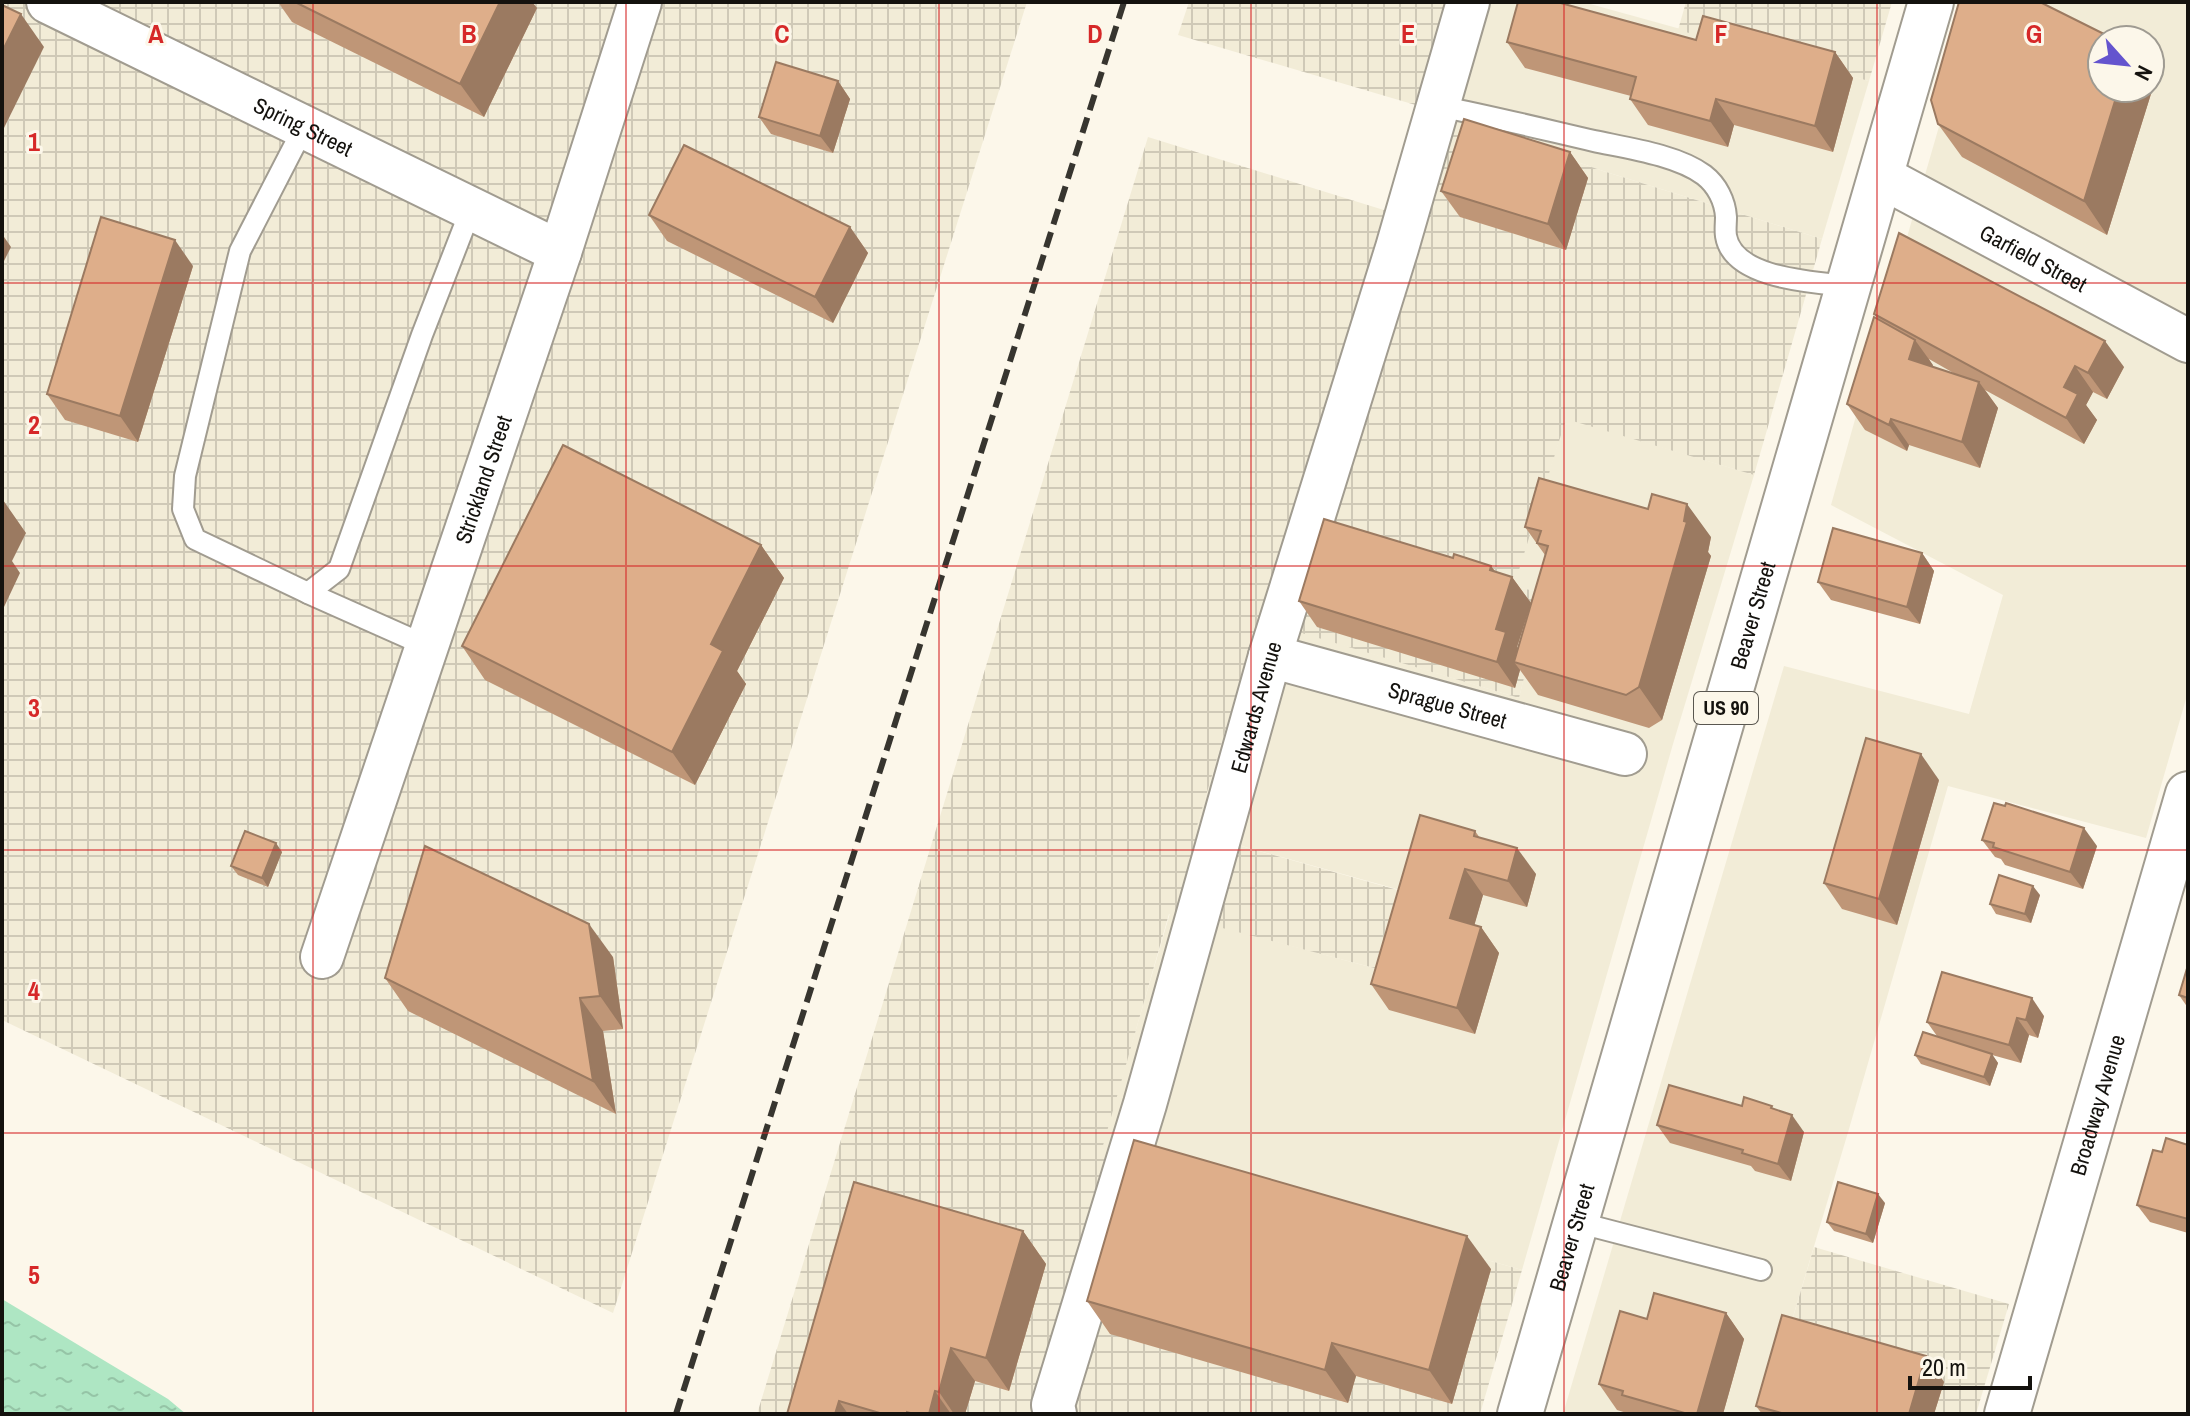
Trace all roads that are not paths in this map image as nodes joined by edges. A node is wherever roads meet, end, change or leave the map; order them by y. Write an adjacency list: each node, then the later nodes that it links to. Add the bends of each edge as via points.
1 (48, 2): 6 (street, Spring Street)
2 (640, 2): 9 (street, Strickland Street)
3 (1468, 2): 5 (street, Edwards Avenue)
4 (1931, 2): 7 (main road, Beaver Street / US 90)
5 (1438, 106): 10 (lane, via 1668,157 1704,174 1714,185 1726,212 1726,238 1737,258 1758,270); 14 (street, Edwards Avenue)
6 (304, 127): 8 (street, Spring Street); 12 (lane, via 240,251 185,476 183,509 195,539)
7 (1880, 176): 10 (main road, Beaver Street / US 90); 11 (street, Garfield Street)
8 (471, 209): 9 (street, Spring Street); 12 (lane, via 339,569)
9 (560, 252): 13 (street, Strickland Street)
10 (1848, 286): 18 (main road, Beaver Street / US 90)
11 (2188, 341)
12 (308, 593): 13 (lane)
13 (427, 646): 17 (street, Strickland Street)
14 (1270, 656): 15 (street, Sprague Street); 20 (street, Edwards Avenue, via 1145,1104 1053,1405)
15 (1625, 754)
16 (2188, 794): 22 (main road, Broadway Avenue)
17 (322, 957)
18 (1576, 1222): 19 (lane); 21 (main road, Beaver Street / US 90)
19 (1761, 1270)
20 (1055, 1414)
21 (1520, 1414)
22 (2007, 1414)

